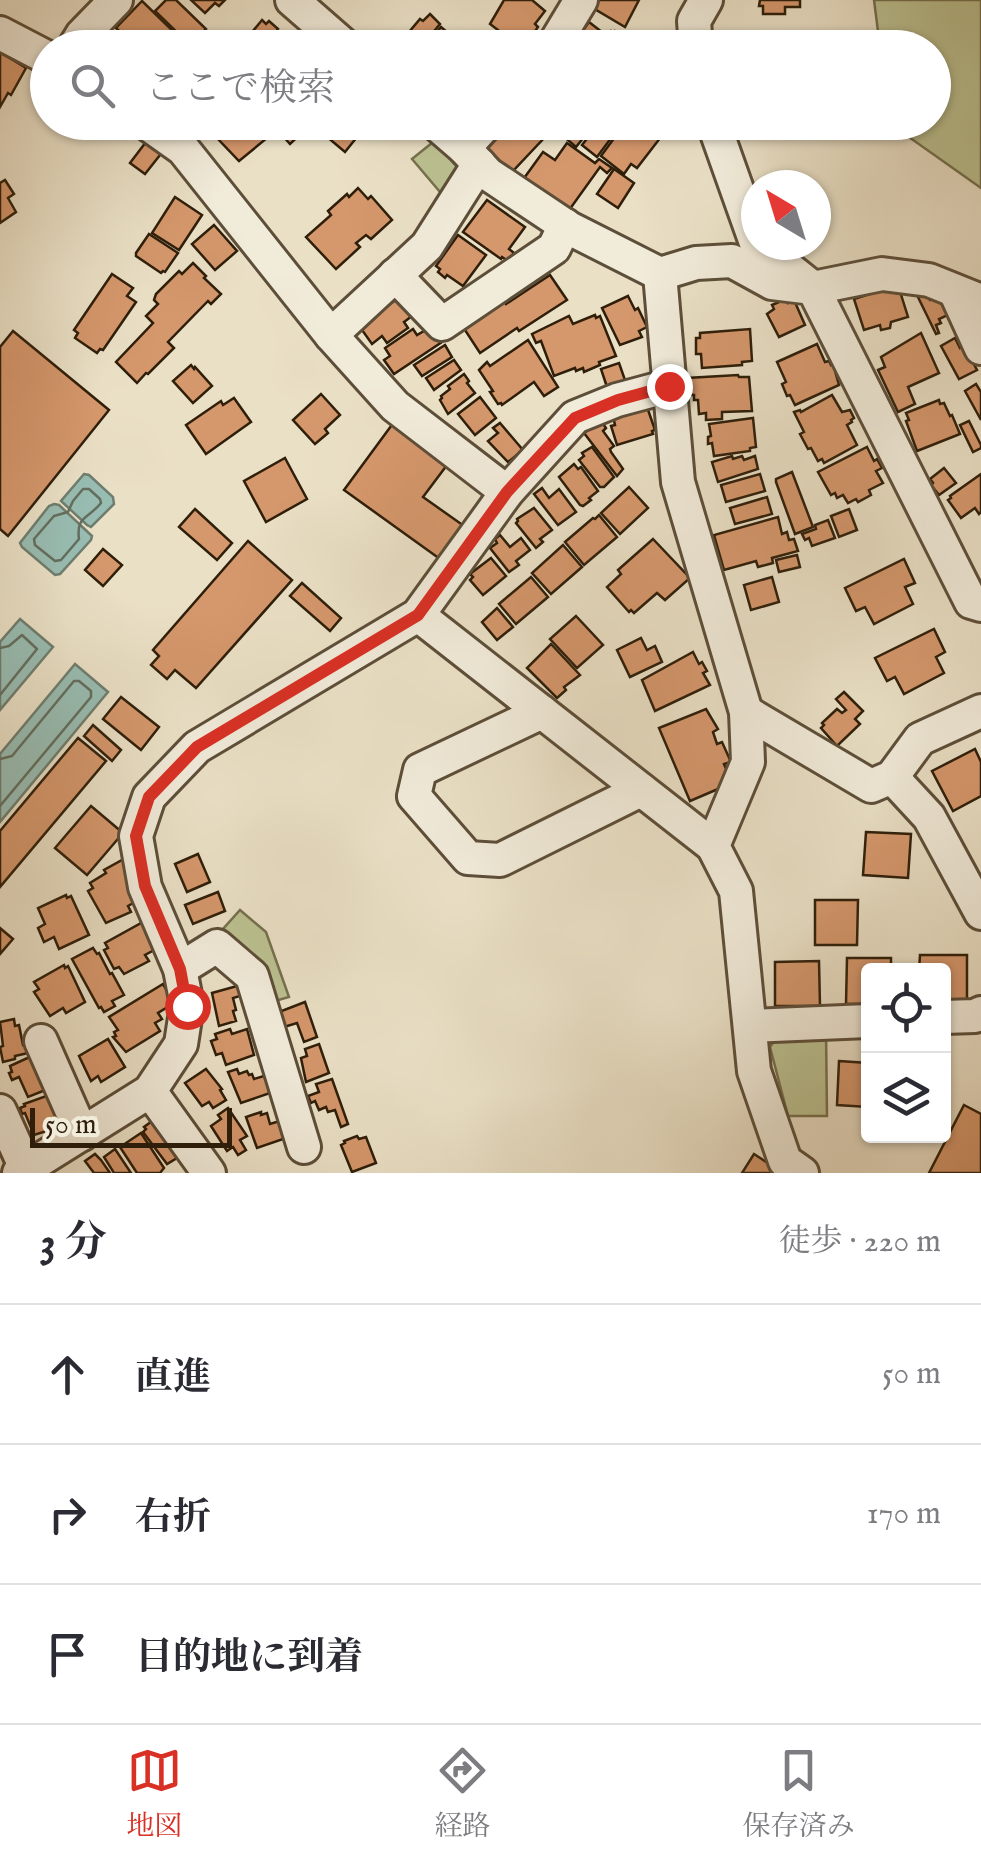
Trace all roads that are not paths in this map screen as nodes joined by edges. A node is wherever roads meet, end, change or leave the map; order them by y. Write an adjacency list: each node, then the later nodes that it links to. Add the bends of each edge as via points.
1 (116, 0): 5 (street)
2 (292, 0): 6 (street)
3 (581, 0): 7 (street)
4 (706, 0): 8 (street)
5 (87, 30)
6 (327, 30)
7 (563, 30)
8 (695, 30)
9 (0, 33): 10 (street)
10 (30, 49)
11 (168, 140): 23 (street)
12 (454, 140): 15 (street)
13 (479, 140): 15 (street)
14 (720, 140): 16 (street)
15 (471, 156): 17 (street); 20 (street, via 427,246)
16 (741, 199)
17 (565, 225): 19 (street); 20 (street, via 554,248 442,324)
18 (777, 260): 21 (street)
19 (660, 274): 21 (street, via 732,261 772,283); 25 (street)
20 (396, 275): 23 (street)
21 (813, 288): 22 (street, via 882,274 930,280); 27 (street, via 972,602)
22 (968, 296): 24 (street)
23 (331, 335): 26 (street, via 396,406)
24 (981, 348)
25 (669, 386): 26 (street, via 575,418); 30 (street, via 678,482)
26 (507, 492): 28 (street)
27 (981, 605)
28 (418, 615): 29 (street); 36 (street, via 197,747 149,797 136,836 142,870)
29 (542, 712): 33 (street); 33 (street, via 420,770 414,796 468,858 500,860)
30 (746, 712): 32 (street, via 871,786); 34 (street, via 748,762)
31 (981, 712): 32 (street, via 920,740)
32 (892, 778): 35 (street, via 929,817)
33 (641, 790): 34 (street)
34 (713, 846): 40 (street, via 736,891)
35 (981, 913)
36 (180, 969): 42 (street, via 187,1006 181,1044); 45 (street, via 217,946 252,976)
37 (981, 1013): 38 (street)
38 (951, 1017)
39 (861, 1020): 40 (street)
40 (750, 1026): 48 (street, via 754,1071 785,1161)
41 (41, 1041): 44 (street)
42 (150, 1091): 44 (street); 47 (street)
43 (0, 1111): 46 (street)
44 (82, 1134): 46 (street)
45 (304, 1146)
46 (24, 1172)
47 (209, 1173)
48 (802, 1173)

